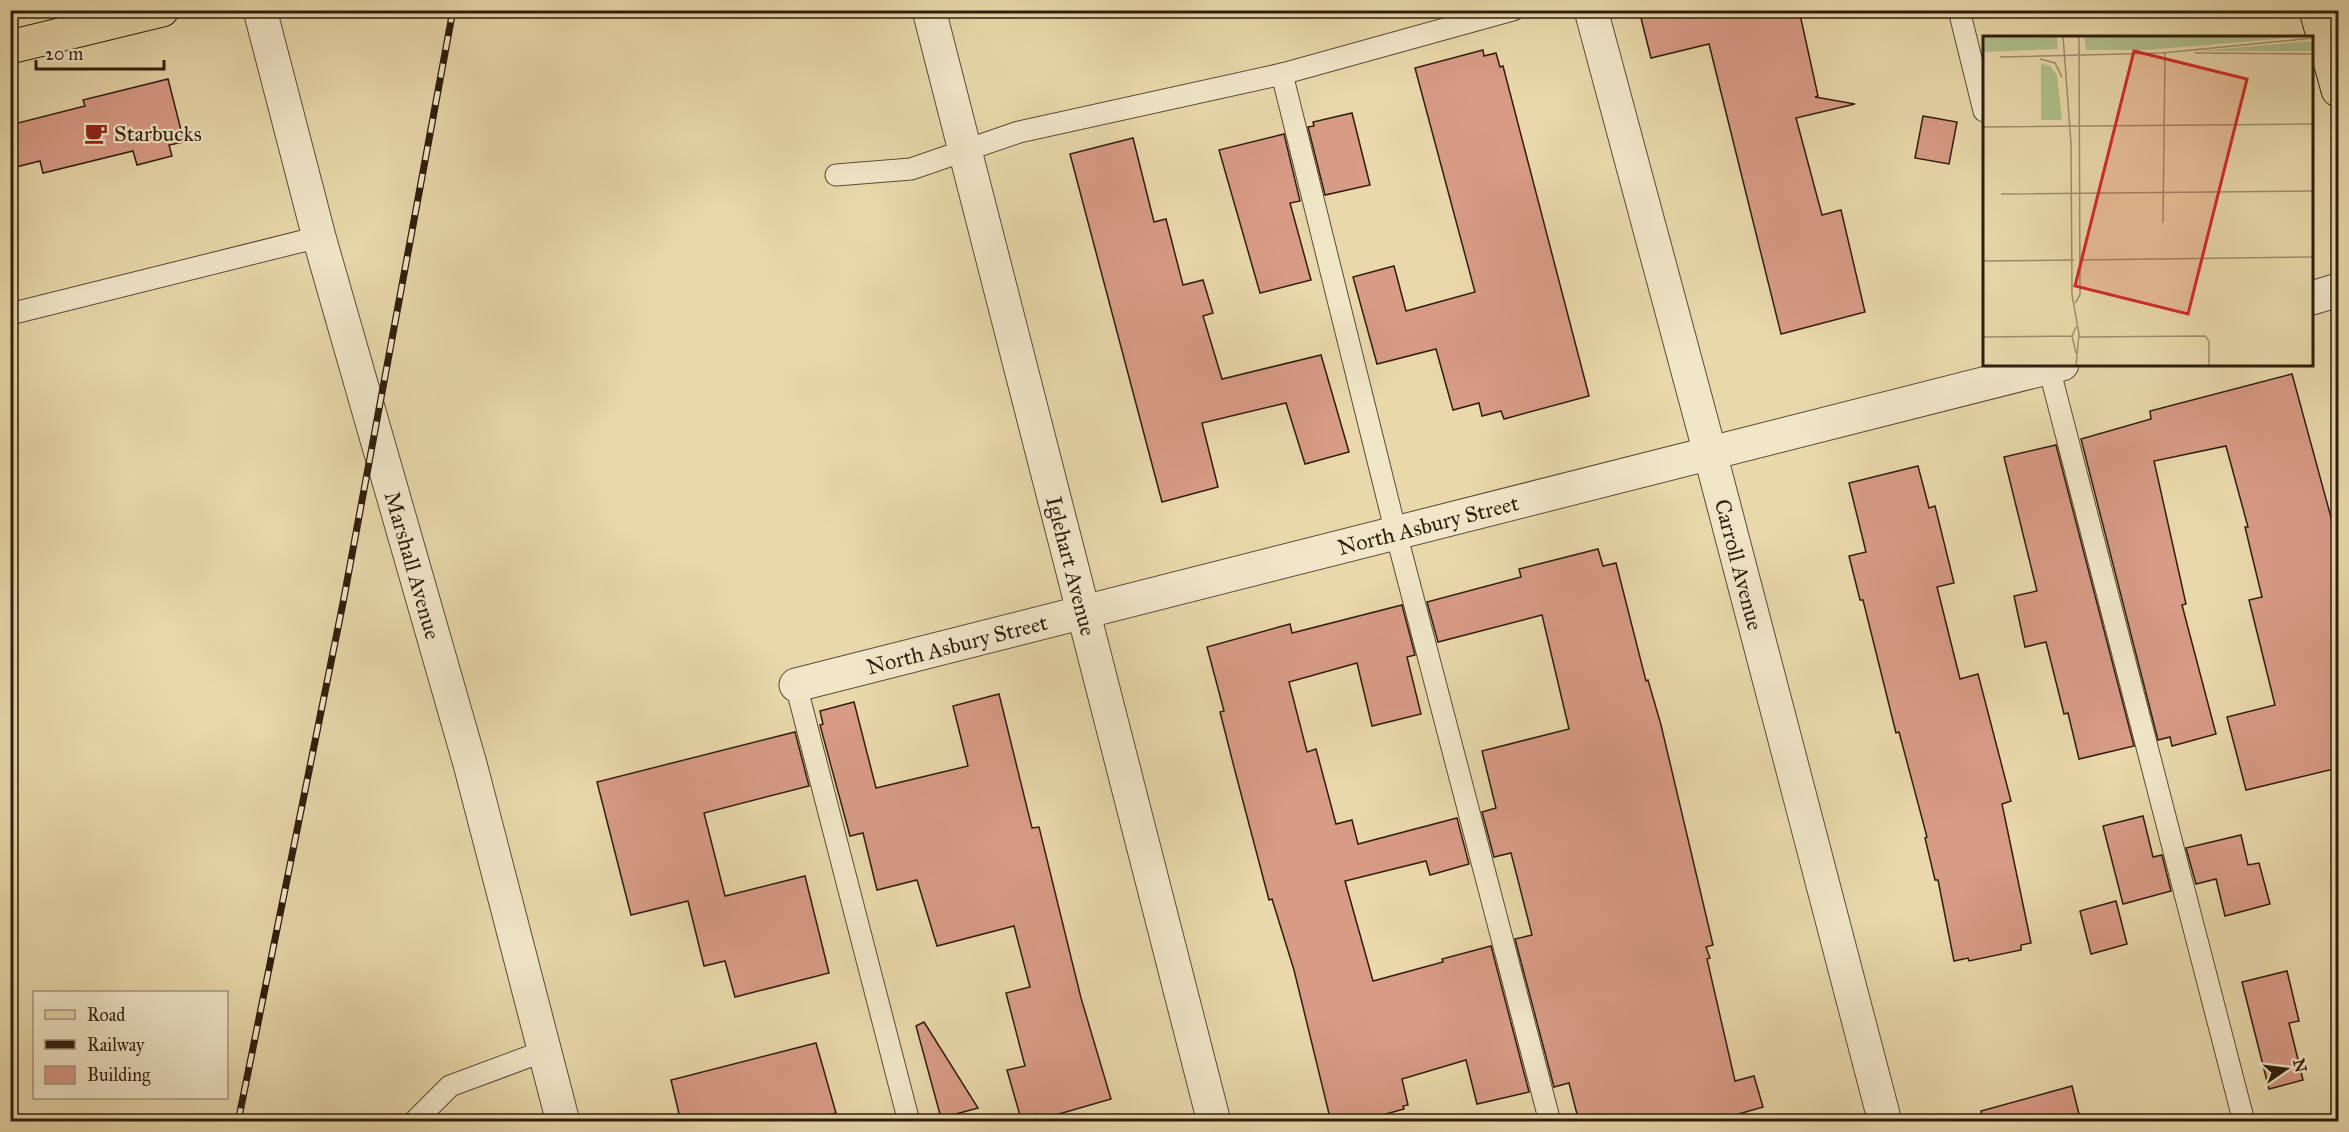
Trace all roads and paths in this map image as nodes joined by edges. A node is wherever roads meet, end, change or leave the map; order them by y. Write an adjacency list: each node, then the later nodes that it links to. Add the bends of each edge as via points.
1 (162, 10): 8 (main road)
2 (260, 10): 14 (street, Marshall Avenue)
3 (928, 10): 12 (street, Iglehart Avenue)
4 (1513, 10): 9 (lane)
5 (1591, 10): 19 (street, Carroll Avenue)
6 (1959, 10): 11 (lane)
7 (2316, 10): 10 (main road)
8 (10, 47)
9 (1282, 74): 12 (lane, via 1019,132); 20 (lane)
10 (2338, 90)
11 (1983, 107)
12 (966, 150): 13 (lane, via 911,169); 21 (street, Iglehart Avenue)
13 (836, 175)
14 (320, 237): 17 (lane); 23 (street, Marshall Avenue, via 470,764)
15 (2338, 290): 16 (street)
16 (2313, 298)
17 (10, 314)
18 (2053, 366): 19 (street, North Asbury Street); 30 (lane)
19 (1710, 453): 20 (street, North Asbury Street); 29 (street, Carroll Avenue)
20 (1396, 533): 21 (street, North Asbury Street); 28 (lane)
21 (1082, 612): 22 (street, North Asbury Street); 27 (street, Iglehart Avenue)
22 (796, 685): 26 (lane)
23 (544, 1051): 24 (lane, via 450,1086); 25 (street, Marshall Avenue)
24 (414, 1122)
25 (563, 1122)
26 (909, 1122)
27 (1214, 1122)
28 (1550, 1122)
29 (1885, 1122)
30 (2244, 1122)

